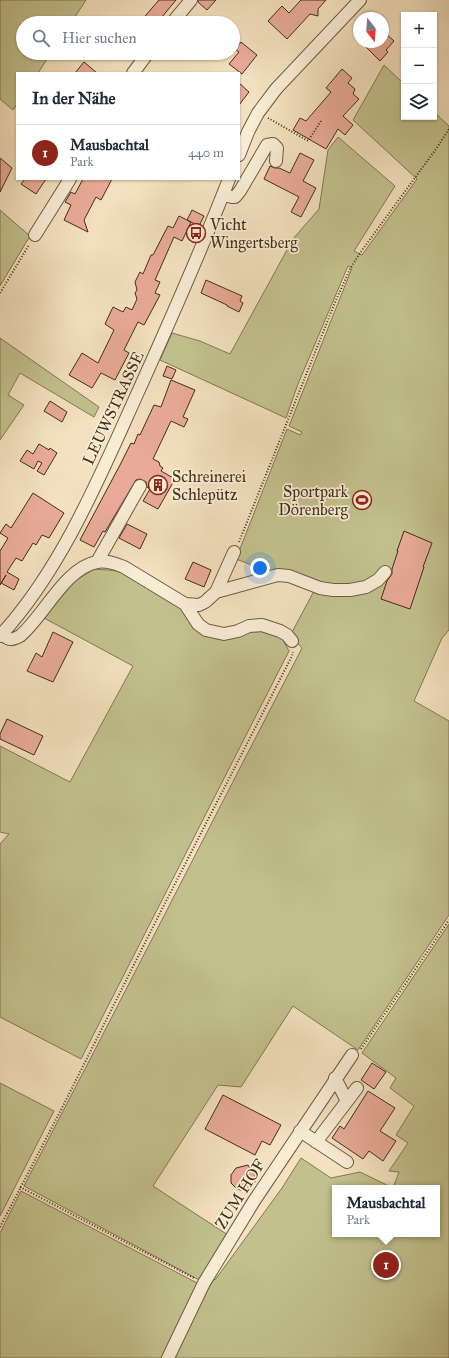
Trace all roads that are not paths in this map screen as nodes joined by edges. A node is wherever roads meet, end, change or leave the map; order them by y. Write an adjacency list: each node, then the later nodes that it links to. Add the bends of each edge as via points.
1 (191, 0): 3 (street)
2 (360, 0): 6 (street, via 276,89 258,113)
3 (178, 16)
4 (143, 60): 5 (street)
5 (134, 72)
6 (240, 152)
7 (276, 161): 10 (street, via 277,148 273,144 267,145 235,197)
8 (69, 180): 11 (street)
9 (230, 180): 10 (street, LEUWSTRASSE)
10 (223, 195): 18 (street, LEUWSTRASSE, via 156,352 81,516 33,594)
11 (35, 235)
12 (140, 486): 14 (street)
13 (234, 552): 16 (street)
14 (97, 562): 17 (street, via 114,563 124,567); 18 (street, via 86,566 72,577 20,636 8,640)
15 (385, 572): 16 (street, via 366,587 350,590 320,588 289,576 278,575)
16 (216, 592): 17 (street, via 205,602)
17 (185, 604): 19 (street, via 198,624 206,630 224,634 249,626 262,625 280,631)
18 (1, 635)
19 (292, 641)
20 (352, 1054): 21 (street, ZUM HOF)
21 (336, 1078): 23 (street); 24 (street, ZUM HOF)
22 (357, 1088): 23 (street)
23 (347, 1101): 25 (street)
24 (300, 1131): 25 (street); 27 (street, ZUM HOF, via 204,1283)
25 (316, 1142): 26 (street)
26 (347, 1162)
27 (168, 1358)

